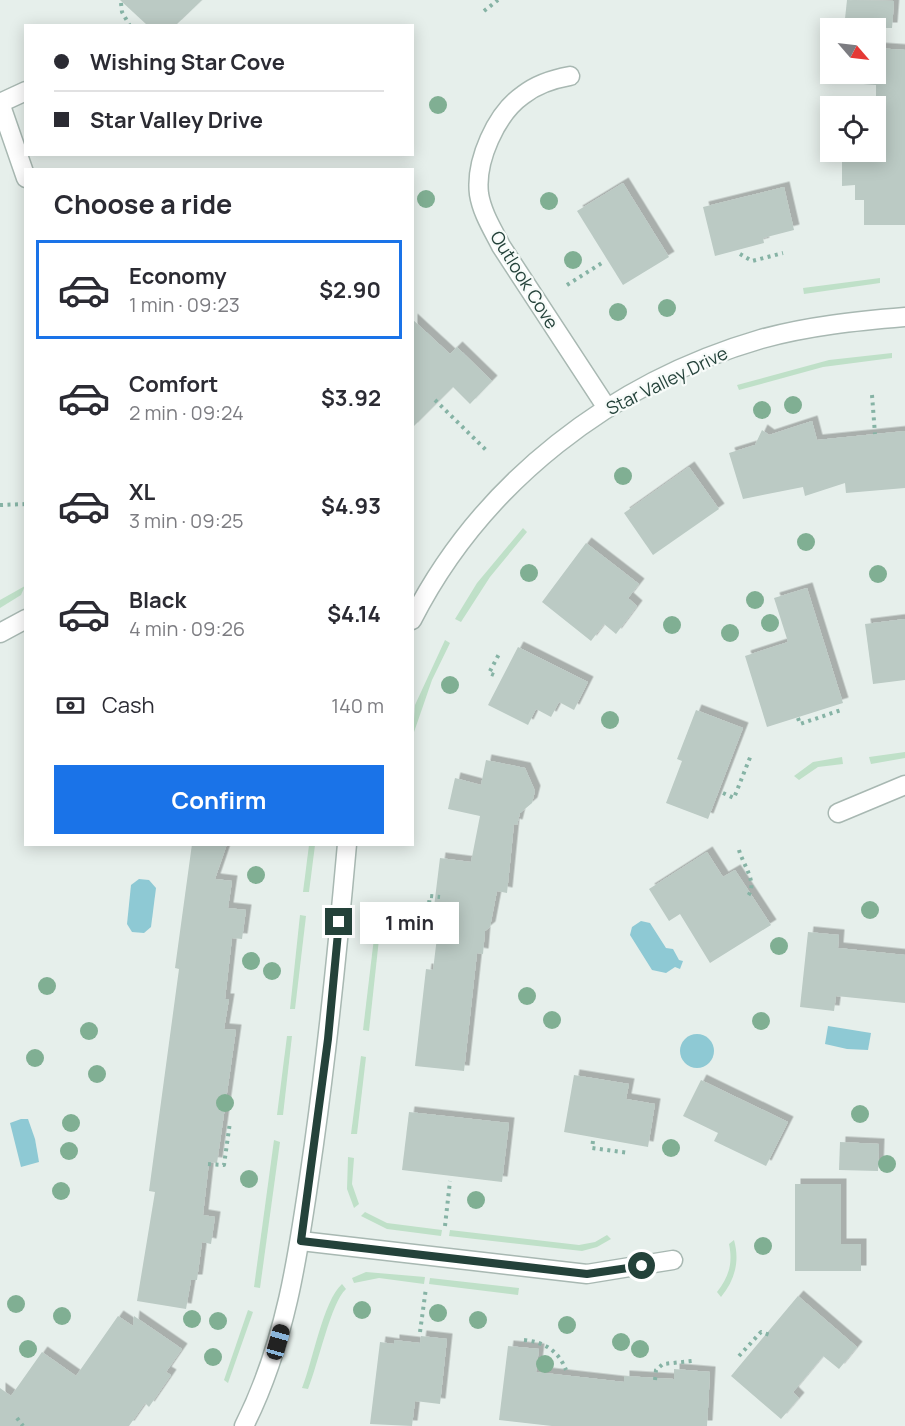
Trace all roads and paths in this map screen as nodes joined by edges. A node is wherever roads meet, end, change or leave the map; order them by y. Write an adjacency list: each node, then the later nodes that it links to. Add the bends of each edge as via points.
1 (498, 0): 3 (path)
2 (121, 3): 4 (path)
3 (484, 11)
4 (129, 24)
5 (570, 76): 16 (street, Outlook Cove, via 537,87 510,107 492,136 481,166 479,194 501,246)
6 (24, 92): 7 (street)
7 (0, 103): 8 (street)
8 (24, 172)
9 (783, 253): 10 (path, via 752,261)
10 (740, 254)
11 (605, 261): 12 (path)
12 (567, 285)
13 (905, 317): 16 (street, Star Valley Drive, via 840,324 763,339 715,354)
14 (872, 395): 17 (path)
15 (435, 400): 18 (path)
16 (607, 408): 21 (street, Star Valley Drive, via 550,449 486,511 448,560)
17 (875, 434)
18 (486, 450)
19 (24, 504): 20 (path)
20 (0, 505)
21 (414, 617)
22 (24, 620): 23 (street)
23 (0, 633)
24 (499, 654): 25 (path, via 489,673)
25 (494, 675)
26 (841, 710): 27 (path, via 800,724)
27 (798, 718)
28 (752, 755): 30 (path, via 734,798)
29 (905, 785): 31 (street)
30 (723, 793)
31 (838, 813)
32 (347, 846): 43 (street, via 328,1039)
33 (739, 850): 35 (path, via 752,882)
34 (440, 897): 36 (path, via 430,896)
35 (747, 897)
36 (425, 933)
37 (230, 1122): 40 (path, via 224,1165)
38 (593, 1140): 39 (path, via 592,1148)
39 (629, 1153)
40 (208, 1164)
41 (450, 1181): 42 (path)
42 (446, 1226)
43 (301, 1241): 44 (street, via 587,1274); 55 (street, via 278,1342)
44 (673, 1260)
45 (426, 1288): 46 (path)
46 (420, 1332)
47 (770, 1335): 49 (path, via 761,1332)
48 (524, 1340): 51 (path, via 537,1341 553,1350)
49 (739, 1356)
50 (692, 1361): 52 (path, via 663,1364 656,1370)
51 (566, 1370)
52 (655, 1380)
53 (17, 1418): 54 (path)
54 (23, 1426)
55 (244, 1426)

